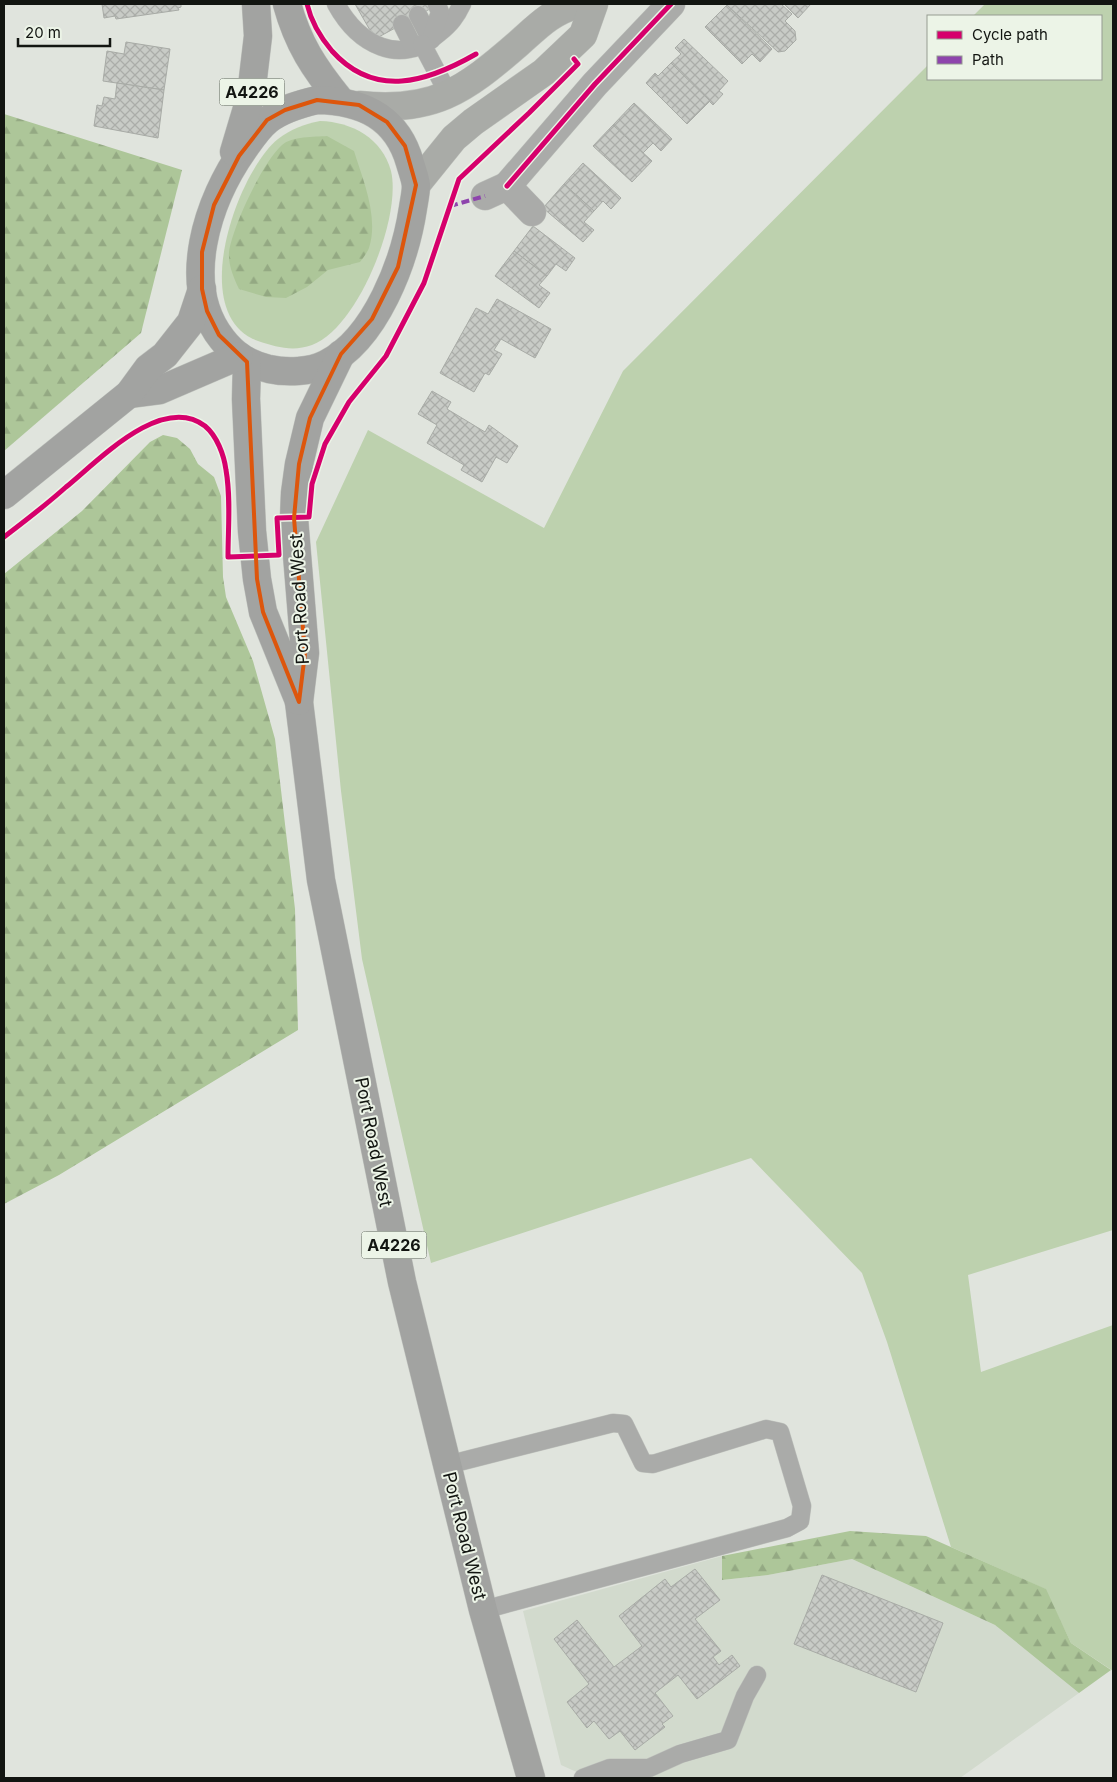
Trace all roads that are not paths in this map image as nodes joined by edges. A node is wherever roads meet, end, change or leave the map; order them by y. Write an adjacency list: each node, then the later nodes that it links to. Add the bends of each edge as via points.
1 (256, 4): 15 (main road, A4226, via 258,36 251,96)
2 (287, 4): 14 (main road, via 294,32 308,58)
3 (336, 4): 12 (lane, via 346,21 364,38 393,50)
4 (462, 4): 12 (lane, via 456,18)
5 (578, 4): 13 (main road, via 558,10 490,68)
6 (594, 4): 16 (main road, via 583,34 544,72 454,138)
7 (671, 4): 17 (street, via 496,191)
8 (436, 5): 12 (lane, via 440,12)
9 (418, 16): 12 (lane)
10 (402, 24): 12 (lane)
11 (384, 34): 12 (lane, via 390,42)
12 (422, 44): 13 (lane)
13 (449, 95): 14 (main road, via 415,106 388,108)
14 (349, 103): 15 (main road, via 317,100 285,110 268,120 252,137); 16 (main road, via 387,122 405,146)
15 (226, 177): 18 (main road, via 206,231)
16 (416, 185): 19 (main road, via 406,242 392,281 360,336)
17 (532, 212)
18 (202, 290): 20 (main road, via 207,311 219,335); 21 (main road, via 191,322 165,355 148,368)
19 (341, 354): 20 (main road, via 325,364 296,371 277,371); 23 (main road, Port Road West / A4226, via 310,418 295,493 294,518 305,653)
20 (242, 359): 21 (main road, via 160,390); 23 (main road, Port Road West / A4226, via 257,580 263,612)
21 (129, 394): 22 (main road)
22 (4, 495)
23 (299, 702): 24 (main road, Port Road West / A4226, via 321,880 402,1282)
24 (447, 1465): 25 (main road, Port Road West / A4226); 25 (lane, via 613,1423 624,1424 643,1463 652,1464 766,1429 780,1432 802,1506 800,1522 787,1528)
25 (483, 1610): 27 (main road, Port Road West / A4226)
26 (757, 1675): 28 (lane, via 728,1740 680,1754 648,1768 610,1768)
27 (531, 1778)
28 (583, 1778)

